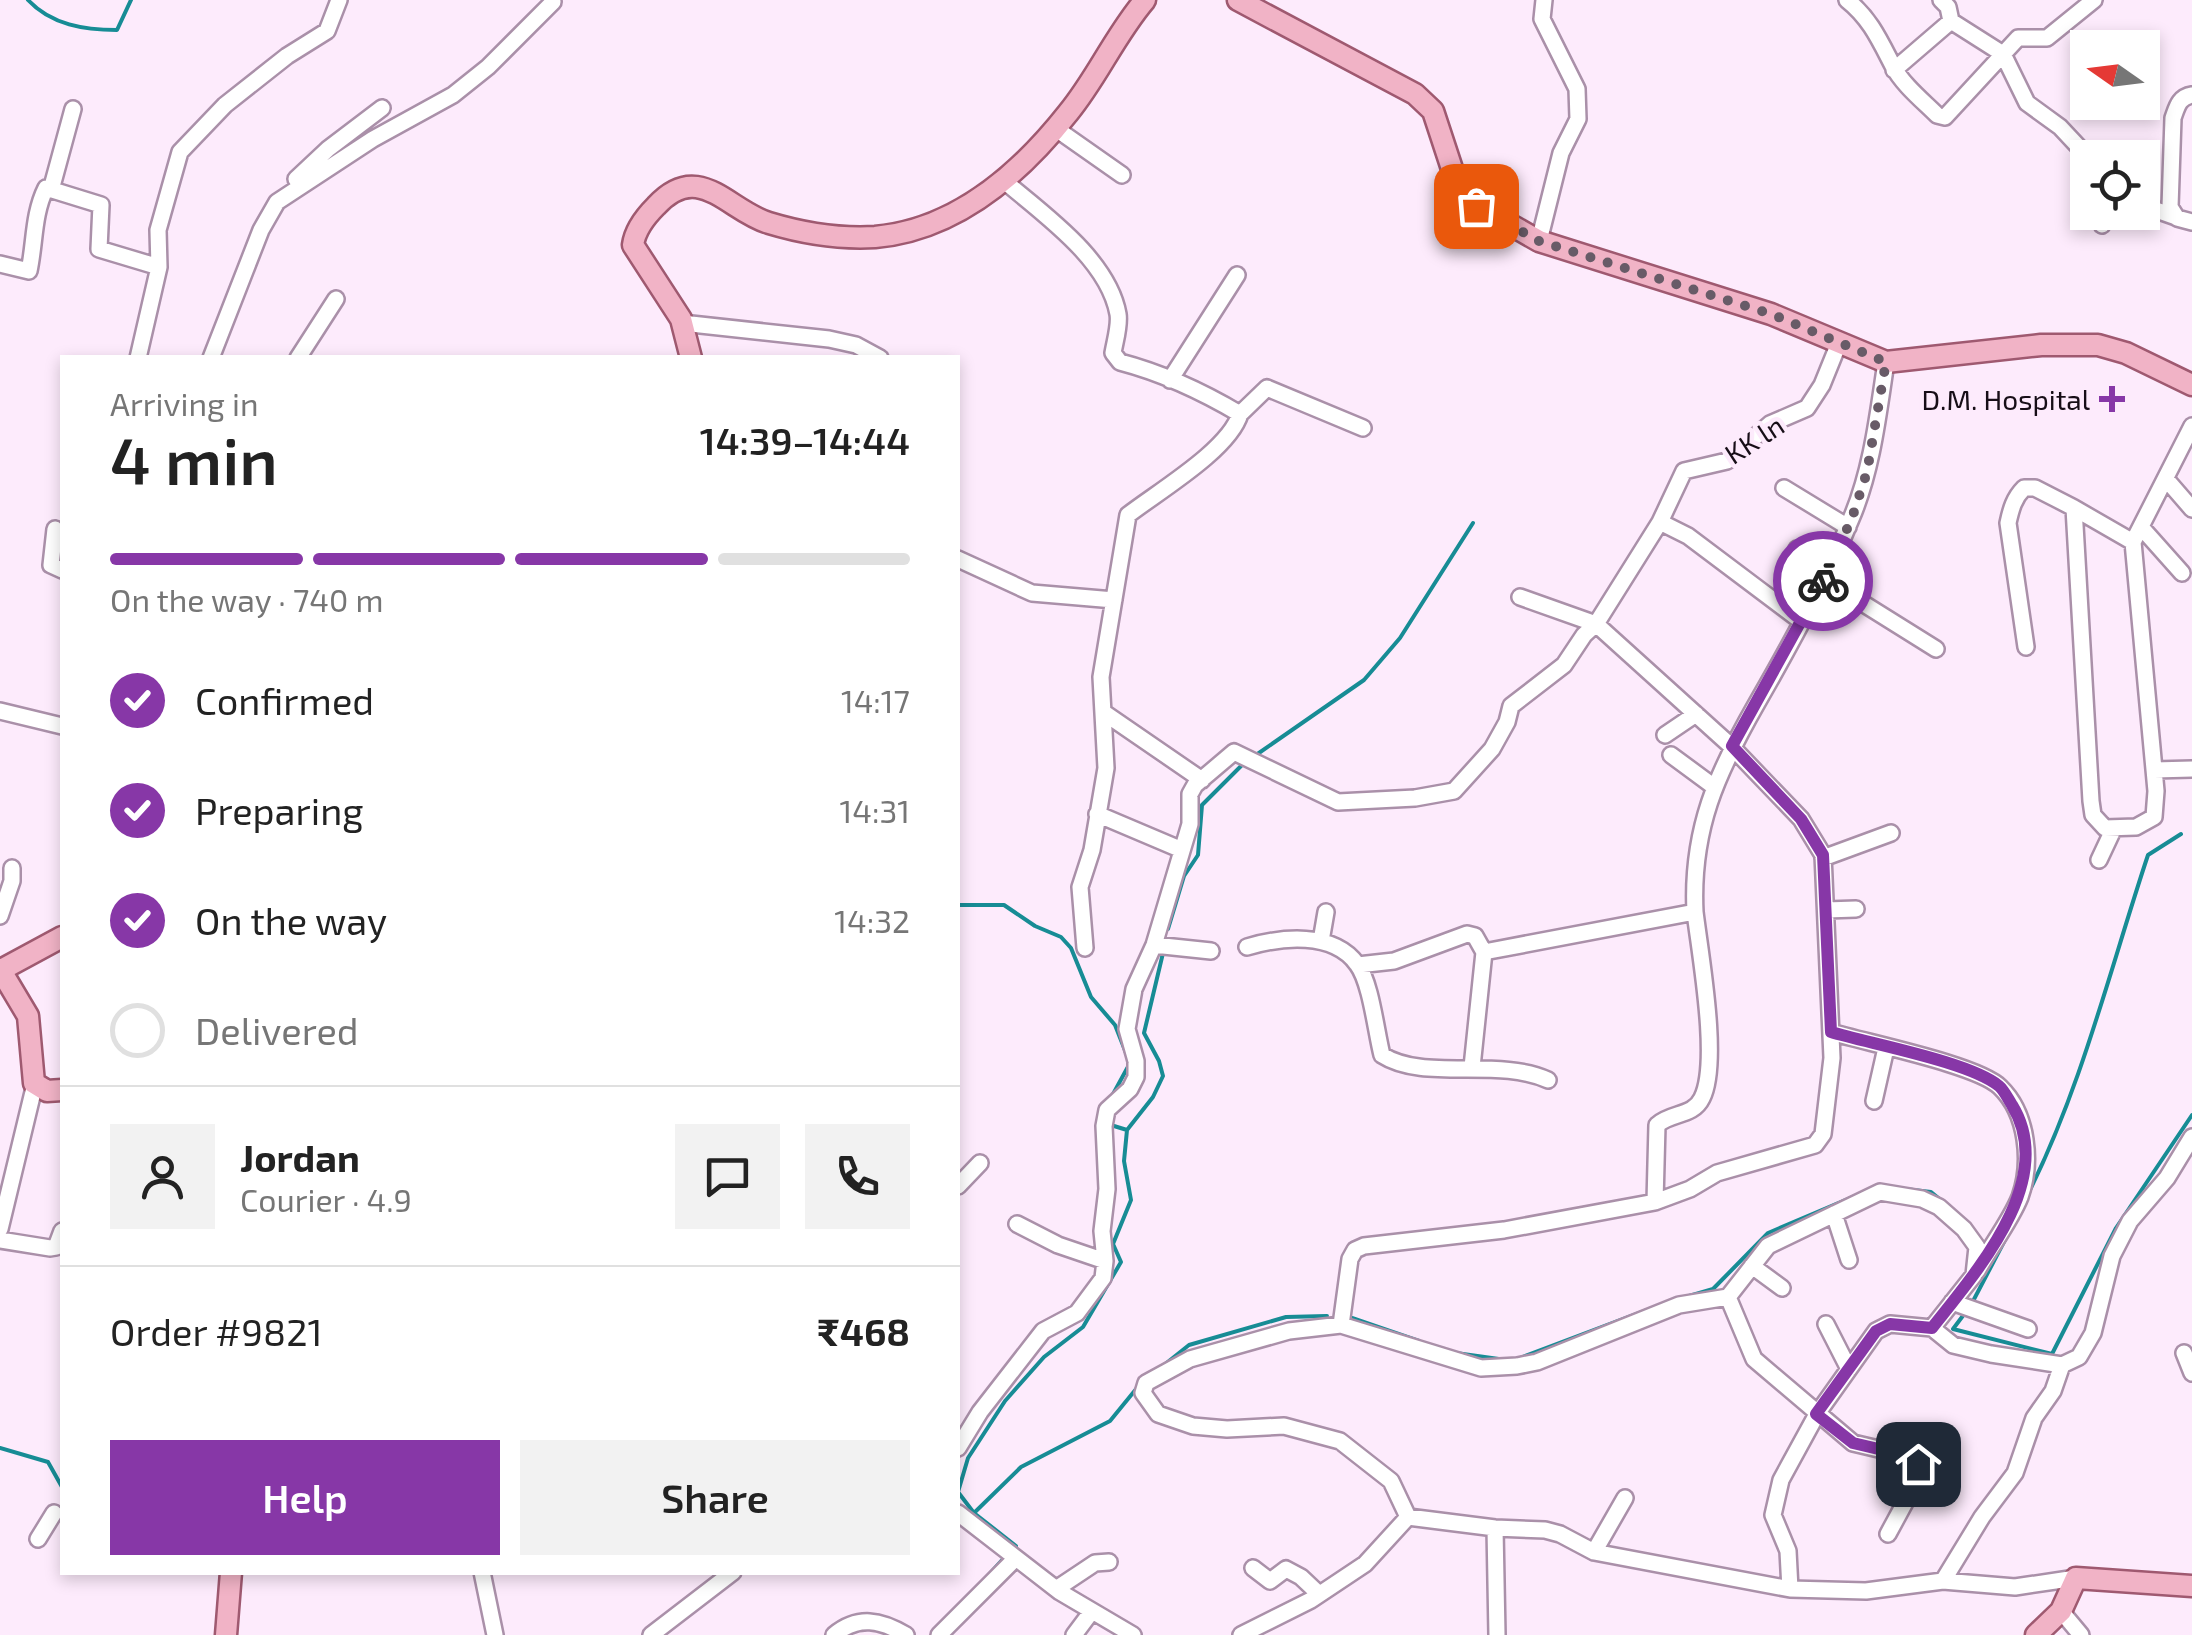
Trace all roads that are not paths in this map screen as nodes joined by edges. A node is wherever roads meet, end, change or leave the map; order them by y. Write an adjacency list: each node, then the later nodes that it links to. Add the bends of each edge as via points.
1 (339, 0): 26 (street, via 327,31 225,105 180,152 158,230)
2 (1145, 0): 16 (main road)
3 (1238, 0): 9 (main road)
4 (1544, 0): 24 (street, via 1542,19 1577,89 1578,118 1561,154)
5 (1846, 0): 12 (street, via 1862,11)
6 (1941, 0): 10 (street)
7 (2094, 0): 11 (street, via 2047,38 2018,38)
8 (553, 2): 21 (street, via 453,95)
9 (1276, 9): 24 (main road, via 1415,94 1433,111 1456,181 1476,206)
10 (1951, 21): 11 (street); 12 (street)
11 (2003, 54): 12 (street, via 1945,117); 17 (street, via 2027,103)
12 (1894, 70)
13 (2192, 95): 23 (street, via 2177,104 2173,118 2170,207)
14 (382, 108): 21 (street, via 328,149)
15 (72, 109): 20 (street)
16 (1055, 128): 18 (street); 19 (main road)
17 (2072, 140)
18 (1122, 175)
19 (1003, 180): 29 (main road, via 960,213 874,236 820,235 764,222 708,190 687,186 671,192 646,218 634,245); 37 (street, via 1070,236 1102,278 1118,315 1113,353 1120,362)
20 (51, 190): 25 (street, via 46,188 37,206 29,271); 26 (street, via 101,205 98,249)
21 (277, 202): 32 (street)
22 (2160, 211): 23 (street)
23 (2184, 220)
24 (1539, 241): 30 (main road, via 1771,314)
25 (0, 264)
26 (159, 267): 31 (street)
27 (1236, 275): 37 (street)
28 (336, 299): 33 (street)
29 (682, 323): 34 (main road); 35 (street, via 829,340)
30 (1839, 343): 36 (main road); 46 (street, KK ln, via 1807,408 1770,424 1726,461 1684,471)
31 (139, 355)
32 (211, 355)
33 (300, 355)
34 (690, 355)
35 (874, 355)
36 (1886, 362): 38 (main road, via 2098,345); 47 (street, via 1867,472)
37 (1170, 380): 39 (street)
38 (2192, 384)
39 (1240, 414): 41 (street, via 1268,388); 57 (street, via 1220,444 1128,515)
40 (2192, 426): 42 (street)
41 (1363, 428)
42 (2166, 479): 45 (street); 48 (street)
43 (1784, 488): 47 (street)
44 (2074, 508): 50 (street); 60 (street, via 2024,488 2011,509); 74 (street, via 2091,801 2098,822)
45 (2192, 509)
46 (1660, 522): 58 (street); 59 (street, KK ln)
47 (1848, 526): 55 (street)
48 (2142, 526): 50 (street); 54 (street)
49 (55, 529): 53 (street, via 51,565)
50 (2134, 542): 70 (street)
51 (1796, 549): 55 (street)
52 (960, 560): 57 (street, via 1032,593)
53 (60, 569)
54 (2182, 573)
55 (1825, 578): 58 (street); 61 (street)
56 (1520, 597): 59 (street)
57 (1114, 600): 63 (street, via 1100,677)
58 (1801, 621): 67 (street)
59 (1596, 624): 64 (street); 71 (street, KK ln, via 1564,665 1511,706 1492,749 1454,791 1338,802 1234,752)
60 (2026, 647)
61 (1936, 648)
62 (0, 711): 65 (street)
63 (1103, 712): 71 (street); 73 (street, via 1106,768)
64 (1696, 714): 66 (street); 67 (street)
65 (60, 726)
66 (1664, 735)
67 (1732, 746): 72 (street); 77 (street, via 1801,819)
68 (1671, 755): 72 (street)
69 (2192, 769): 70 (street)
70 (2154, 770): 74 (street, via 2154,817 2143,826)
71 (1202, 780): 76 (street, via 1190,794)
72 (1712, 786): 83 (street, via 1696,847)
73 (1097, 814): 76 (street); 88 (street, via 1080,888)
74 (2114, 828): 78 (street)
75 (1890, 832): 77 (street)
76 (1182, 850): 87 (street)
77 (1824, 858): 81 (street)
78 (2099, 860)
79 (12, 868): 84 (street)
80 (1856, 909): 81 (street)
81 (1826, 910): 94 (street)
82 (1326, 912): 86 (street)
83 (1695, 912): 91 (street); 104 (street, via 1706,1079 1693,1109 1663,1119 1654,1132)
84 (0, 916)
85 (60, 938): 93 (main road)
86 (1321, 941): 89 (street, via 1272,940); 92 (street, via 1342,948)
87 (1154, 946): 90 (street); 110 (street, via 1134,989 1127,1029 1136,1077 1108,1110 1104,1126)
88 (1086, 948)
89 (1247, 948)
90 (1212, 951)
91 (1484, 952): 92 (street, via 1467,934 1394,960); 96 (street)
92 (1358, 965): 96 (street, via 1382,1056 1426,1067)
93 (0, 969): 98 (main road, via 28,1016)
94 (1831, 1032): 95 (street); 104 (street, via 1828,1102 1815,1145 1717,1173)
95 (1886, 1048): 100 (street); 113 (street, via 1960,1067 2000,1086 2022,1122 2026,1172 2019,1199)
96 (1472, 1067): 97 (street, via 1518,1069)
97 (1548, 1080)
98 (38, 1086): 99 (main road); 107 (street)
99 (60, 1090)
100 (1874, 1101)
101 (2192, 1137): 122 (street, via 2112,1256 2084,1352)
102 (980, 1163): 103 (street)
103 (960, 1184)
104 (1655, 1202): 118 (street, via 1504,1230 1364,1246 1350,1259)
105 (1834, 1214): 111 (street); 112 (street, via 1768,1246); 113 (street, via 1880,1192 1922,1199 1977,1246)
106 (1017, 1224): 110 (street)
107 (0, 1229)
108 (60, 1236): 109 (street, via 50,1248)
109 (0, 1240)
110 (1106, 1260): 127 (street, via 1090,1298 1077,1314 1044,1331)
111 (1849, 1260)
112 (1752, 1266): 114 (street); 115 (street)
113 (1974, 1274): 116 (street)
114 (1782, 1288)
115 (1728, 1297): 118 (street, via 1679,1305 1517,1366 1481,1368); 125 (street, via 1754,1359)
116 (1952, 1302): 119 (street); 120 (street)
117 (1826, 1324): 123 (street)
118 (1341, 1326): 132 (street, via 1288,1331 1190,1359 1146,1383 1143,1393 1158,1414 1193,1426 1284,1426 1340,1441 1390,1481)
119 (1932, 1328): 122 (street, via 1954,1345); 123 (street, via 1890,1324 1876,1331)
120 (2028, 1329)
121 (2184, 1353): 124 (street)
122 (2062, 1365): 144 (street, via 2014,1473)
123 (1849, 1369): 125 (street)
124 (2192, 1373)
125 (1816, 1414): 128 (street, via 1853,1443); 147 (street, via 1774,1506 1788,1551)
126 (1936, 1434): 128 (street)
127 (960, 1445)
128 (1918, 1464): 134 (street)
129 (1626, 1498): 136 (street)
130 (54, 1514): 135 (street)
131 (960, 1515): 137 (street)
132 (1408, 1517): 133 (street); 148 (street, via 1365,1564)
133 (1495, 1528): 136 (street, via 1560,1534); 160 (street)
134 (1888, 1534)
135 (38, 1539)
136 (1594, 1552): 147 (street)
137 (1016, 1558): 146 (street); 156 (street)
138 (1109, 1562): 146 (street, via 1095,1562)
139 (1253, 1568): 148 (street, via 1270,1581 1286,1569)
140 (231, 1575): 151 (main road)
141 (483, 1575): 152 (street)
142 (728, 1575): 153 (street)
143 (2076, 1578): 144 (street, via 2015,1587); 145 (main road); 150 (main road)
144 (1944, 1581): 147 (street, via 1866,1591)
145 (2192, 1586)
146 (1056, 1589): 149 (street)
147 (1790, 1589)
148 (1320, 1594): 159 (street)
149 (1092, 1611): 157 (street); 158 (street)
150 (2061, 1611): 161 (main road); 162 (street)
151 (226, 1635)
152 (495, 1635)
153 (651, 1635)
154 (834, 1635): 155 (street, via 870,1620)
155 (906, 1635)
156 (939, 1635)
157 (1074, 1635)
158 (1133, 1635)
159 (1241, 1635)
160 (1497, 1635)
161 (2036, 1635)
162 (2081, 1635)

